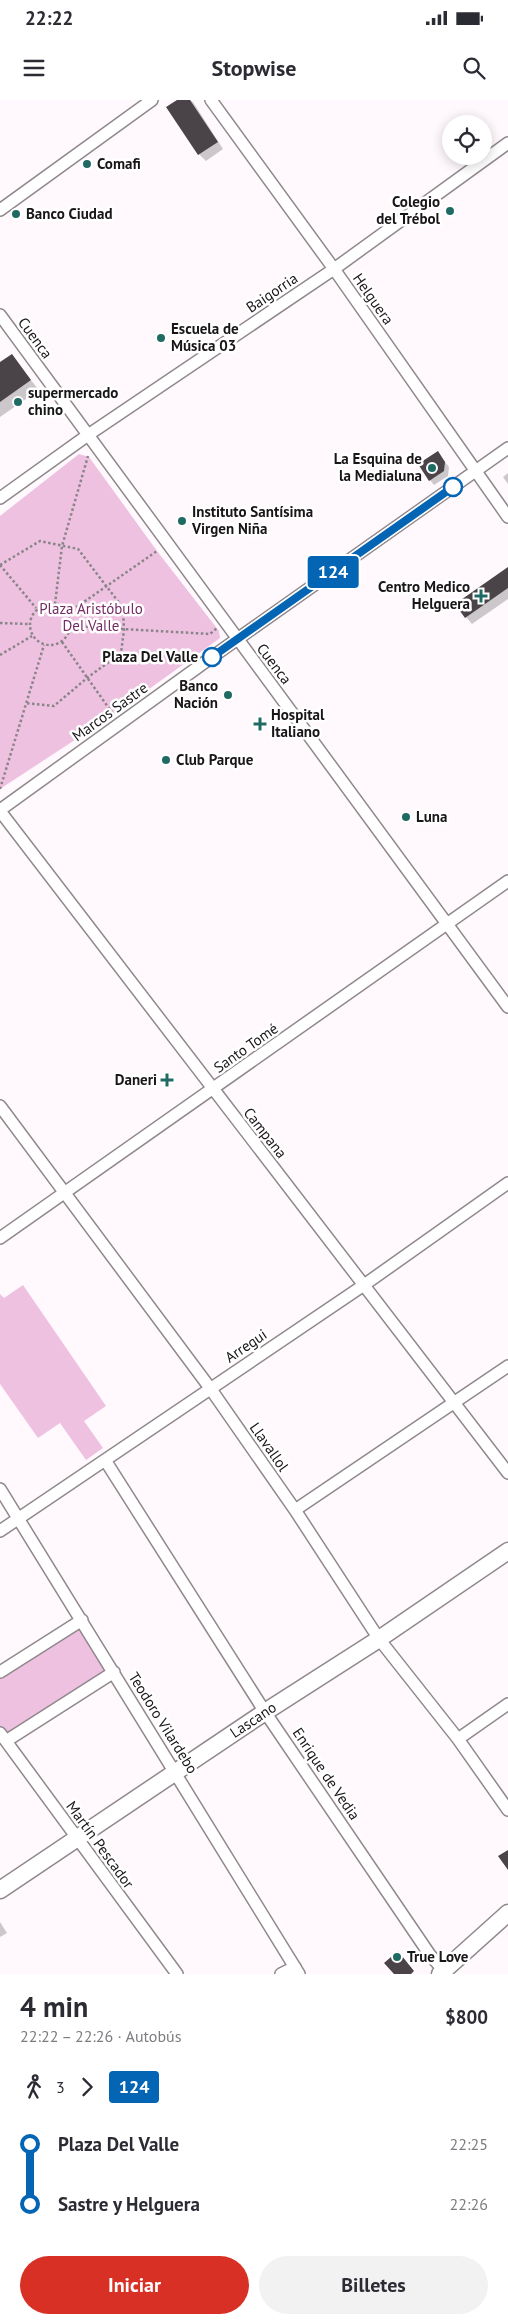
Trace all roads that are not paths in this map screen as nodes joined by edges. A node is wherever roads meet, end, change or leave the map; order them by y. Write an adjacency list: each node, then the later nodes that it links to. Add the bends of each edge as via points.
1 (152, 100): 4 (street)
2 (211, 100): 5 (street, Helguera)
3 (508, 143): 5 (street, Baigorria)
4 (0, 210)
5 (334, 269): 7 (street, Baigorria); 9 (street, Helguera)
6 (0, 315): 7 (street, Cuenca)
7 (88, 435): 10 (street, Baigorria); 12 (street, Cuenca)
8 (508, 448): 9 (street, Marcos Sastre)
9 (476, 470): 11 (street, Helguera); 12 (street, Marcos Sastre)
10 (0, 498)
11 (508, 517)
12 (237, 639): 13 (street, Marcos Sastre); 15 (street, Cuenca)
13 (0, 810): 17 (street, Campana)
14 (508, 881): 15 (street, Santo Tomé)
15 (448, 924): 16 (street, Cuenca); 17 (street, Santo Tomé)
16 (508, 1006)
17 (212, 1090): 20 (street, Santo Tomé); 22 (street, Campana)
18 (0, 1106): 20 (street, Llavallol)
19 (508, 1183): 22 (street, Arregui)
20 (66, 1192): 21 (street, Santo Tomé); 24 (street, Llavallol)
21 (0, 1238)
22 (364, 1285): 24 (street, Arregui); 25 (street, Campana)
23 (508, 1366): 25 (street)
24 (210, 1388): 26 (street, Arregui); 29 (street, Llavallol)
25 (454, 1403): 27 (street, Campana); 29 (street)
26 (106, 1460): 30 (street, Arregui); 38 (street, Enrique de Vedia)
27 (508, 1472)
28 (0, 1489): 30 (street, Teodoro Vilardebo)
29 (295, 1510): 34 (street, Llavallol)
30 (18, 1519): 31 (street, Arregui); 33 (street, Teodoro Vilardebo)
31 (0, 1531)
32 (508, 1551): 34 (street, Lascano)
33 (82, 1620): 35 (street); 36 (street, Teodoro Vilardebo)
34 (379, 1639): 38 (street, Lascano); 40 (street, Llavallol)
35 (0, 1672)
36 (114, 1672): 39 (street); 41 (street, Teodoro Vilardebo)
37 (508, 1704): 40 (street)
38 (265, 1712): 41 (street, Lascano); 47 (street, Enrique de Vedia)
39 (3, 1737): 43 (street, Martín Pescador)
40 (458, 1739): 42 (street, Llavallol)
41 (176, 1772): 43 (street, Lascano); 46 (street, Teodoro Vilardebo)
42 (508, 1810)
43 (76, 1839): 44 (street, Lascano); 48 (street, Martín Pescador)
44 (0, 1890)
45 (508, 1913): 47 (street)
46 (297, 1970): 49 (street)
47 (444, 1973)
48 (176, 1974)
49 (281, 1974)

